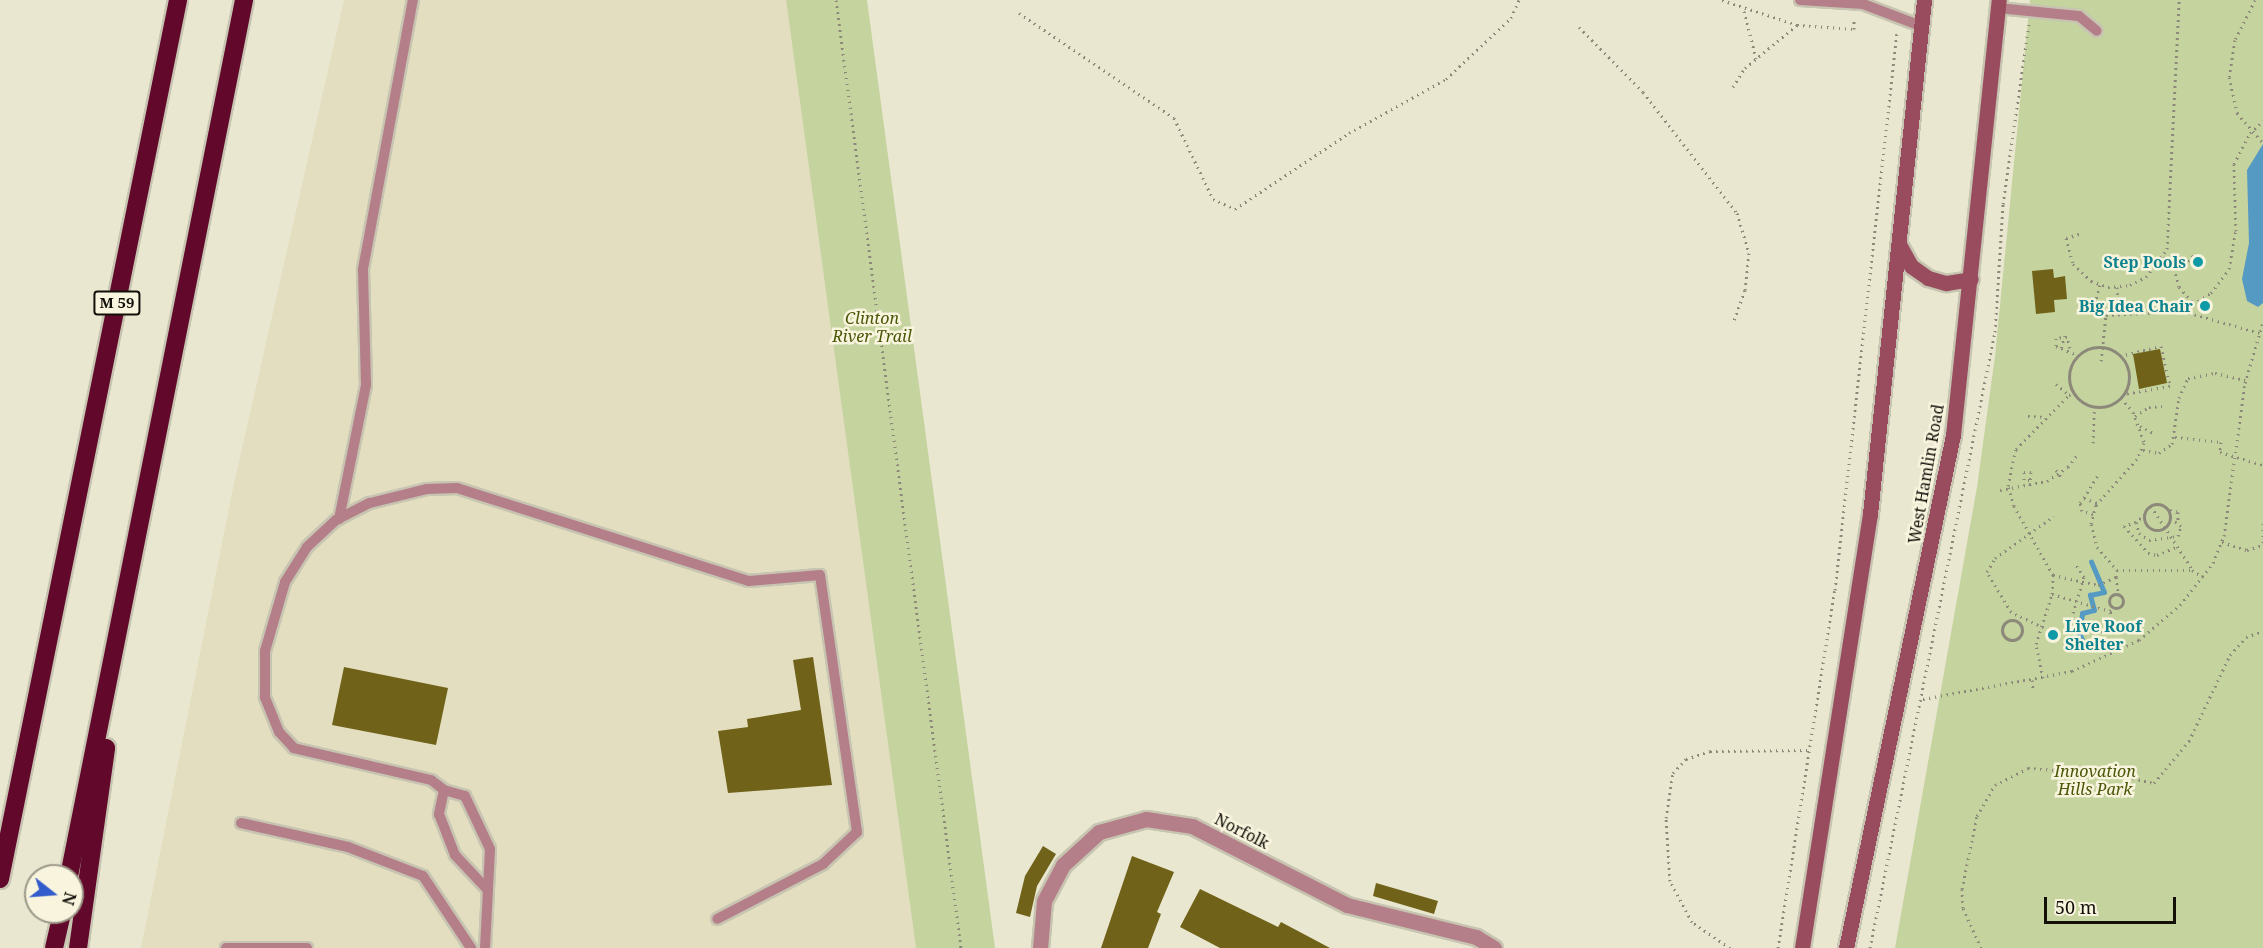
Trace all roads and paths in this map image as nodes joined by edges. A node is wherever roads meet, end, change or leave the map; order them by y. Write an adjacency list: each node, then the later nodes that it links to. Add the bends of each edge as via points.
1 (178, 0): 120 (highway, M 59)
2 (244, 0): 92 (highway)
3 (413, 0): 81 (lane, via 363,269 366,385)
4 (836, 0): 130 (path)
5 (1519, 0): 15 (path, via 1510,18 1446,80 1349,133 1235,209 1213,199 1174,118)
6 (1722, 0): 14 (path)
7 (1800, 0): 11 (lane)
8 (1924, 0): 18 (main road)
9 (2179, 0): 29 (path, via 2170,224)
10 (2255, 0): 24 (path, via 2238,32 2230,69 2234,105)
11 (1837, 2): 12 (lane)
12 (1854, 4): 16 (lane); 17 (path, via 1854,29)
13 (1998, 4): 20 (lane, via 2079,16); 31 (main road, West Hamlin Road)
14 (1744, 11): 17 (path); 21 (path)
15 (1019, 12)
16 (1899, 21): 18 (lane); 116 (path, via 1860,393)
17 (1797, 26): 21 (path)
18 (1922, 26): 27 (main road)
19 (1579, 27): 38 (path, via 1643,92 1737,213 1749,253 1745,290)
20 (2097, 31)
21 (1756, 58): 22 (path)
22 (1733, 87)
23 (2263, 121): 24 (path)
24 (2250, 133): 25 (path); 34 (path, via 2233,171 2236,221 2232,262 2216,289)
25 (2263, 143)
26 (2079, 234): 32 (path, via 2066,238 2070,256 2081,274)
27 (1899, 246): 31 (main road, via 1911,266 1928,278 1946,283); 135 (main road, via 1870,514)
28 (2194, 255): 30 (path)
29 (2163, 256): 33 (path, via 2146,277); 34 (path, via 2170,262 2179,287)
30 (2188, 261)
31 (1971, 279): 136 (main road, West Hamlin Road, via 1940,504)
32 (2100, 285): 33 (path); 36 (path, via 2094,308)
33 (2117, 287): 37 (path)
34 (2195, 305): 35 (path)
35 (2183, 311): 37 (path); 40 (path)
36 (2106, 315): 37 (path); 44 (path)
37 (2118, 315)
38 (1734, 320)
39 (2263, 322): 40 (path)
40 (2261, 334): 48 (path)
41 (2065, 336): 42 (path); 42 (path, via 2055,342); 43 (path)
42 (2061, 348): 43 (path)
43 (2070, 348): 45 (path)
44 (2102, 348): 45 (path); 46 (path); 47 (path)
45 (2079, 356): 50 (path, via 2070,370)
46 (2120, 356): 52 (path, via 2128,371); 52 (path, via 2161,346 2170,386)
47 (2101, 361)
48 (2245, 380): 60 (path, via 2216,373 2188,378 2180,398); 63 (path)
49 (2056, 384): 51 (path)
50 (2074, 393): 51 (path); 54 (path)
51 (2069, 395): 57 (path)
52 (2122, 396): 54 (path); 56 (path)
53 (2162, 406): 56 (path, via 2149,407)
54 (2094, 407): 61 (path)
55 (2028, 416): 57 (path)
56 (2135, 416): 58 (path)
57 (2044, 417): 71 (path, via 2016,449)
58 (2140, 426): 59 (path); 62 (path)
59 (2155, 434)
60 (2175, 437): 62 (path, via 2159,453); 63 (path, via 2221,442 2219,452)
61 (2093, 443)
62 (2142, 450): 74 (path)
63 (2237, 454): 65 (path); 89 (path)
64 (2077, 455): 67 (path, via 2073,465)
65 (2263, 465)
66 (2056, 470): 67 (path)
67 (2060, 476): 70 (path)
68 (2097, 476): 73 (path)
69 (2029, 480): 70 (path)
70 (2030, 486): 71 (path)
71 (2008, 489): 72 (path); 87 (path)
72 (2000, 490)
73 (2084, 498): 74 (path); 77 (path, via 2079,503 2082,511)
74 (2098, 503): 77 (path)
75 (2151, 506): 76 (path); 78 (path); 86 (path)
76 (2170, 510): 80 (path); 82 (path, via 2178,512)
77 (2093, 514): 94 (path, via 2097,547)
78 (2145, 514): 83 (path); 85 (path)
79 (2054, 516): 87 (path)
80 (2169, 517): 82 (path); 86 (path)
81 (339, 519): 117 (lane, via 307,547 285,582 265,651 265,697 275,723 294,748 431,780); 122 (lane, via 381,500 427,489 457,488 749,580 820,575 857,832 823,864)
82 (2178, 522): 88 (path, via 2178,536)
83 (2136, 523): 85 (path); 88 (path, via 2149,540); 91 (path, via 2124,526 2148,553 2157,555)
84 (2263, 523): 90 (path)
85 (2146, 524): 86 (path, via 2157,530)
86 (2165, 528): 88 (path)
87 (2030, 532): 96 (path); 106 (path, via 1995,558 1987,572 2011,612)
88 (2170, 537): 91 (path)
89 (2222, 542): 90 (path, via 2247,550); 98 (path)
90 (2263, 544)
91 (2176, 547): 95 (path)
92 (132, 562): 119 (highway); 125 (highway)
93 (2075, 563): 99 (path)
94 (2117, 570): 95 (path); 97 (path)
95 (2192, 570): 98 (path)
96 (2053, 575): 99 (path); 100 (path)
97 (2116, 577): 99 (path, via 2098,585); 101 (path)
98 (2203, 577): 112 (path, via 2164,621 2139,640 2081,668)
99 (2082, 582): 102 (path)
100 (2052, 594): 102 (path); 108 (path)
101 (2118, 594): 103 (path, via 2110,599); 103 (path, via 2122,603)
102 (2076, 601): 104 (path); 105 (path)
103 (2114, 607): 104 (path)
104 (2110, 611): 111 (path, via 2113,619)
105 (2073, 613)
106 (2020, 617): 107 (path); 108 (path)
107 (2018, 621): 107 (path, via 2021,636 2008,640 2003,625)
108 (2040, 624): 109 (path); 112 (path, via 2036,644)
109 (2049, 630)
110 (2263, 631): 137 (path, via 2246,637 2230,655 2189,741 2154,783 2121,775 2028,768 1995,785 1977,816 1962,889 1963,908)
111 (2101, 632)
112 (2043, 678): 113 (path)
113 (2032, 680): 114 (path); 115 (path)
114 (2033, 689)
115 (1923, 699)
116 (1810, 750): 133 (path, via 1710,751 1686,759 1673,773 1666,818 1670,881 1692,922); 134 (path)
117 (444, 790): 121 (lane, via 439,814 455,855); 121 (lane, via 465,796 490,849 491,873)
118 (241, 824): 128 (lane, via 348,847 423,876)
119 (71, 864)
120 (0, 879)
121 (486, 888): 129 (lane)
122 (717, 919)
123 (59, 924): 124 (highway)
124 (54, 948)
125 (78, 948)
126 (226, 948): 127 (lane)
127 (307, 948)
128 (471, 948)
129 (485, 948)
130 (961, 948)
131 (1040, 948): 132 (street, Norfolk, via 1044,901 1063,865 1099,832 1146,819 1192,826 1347,904 1476,937)
132 (1494, 948)
133 (1730, 948)
134 (1778, 948)
135 (1802, 948)
136 (1846, 948)
137 (1981, 948)

